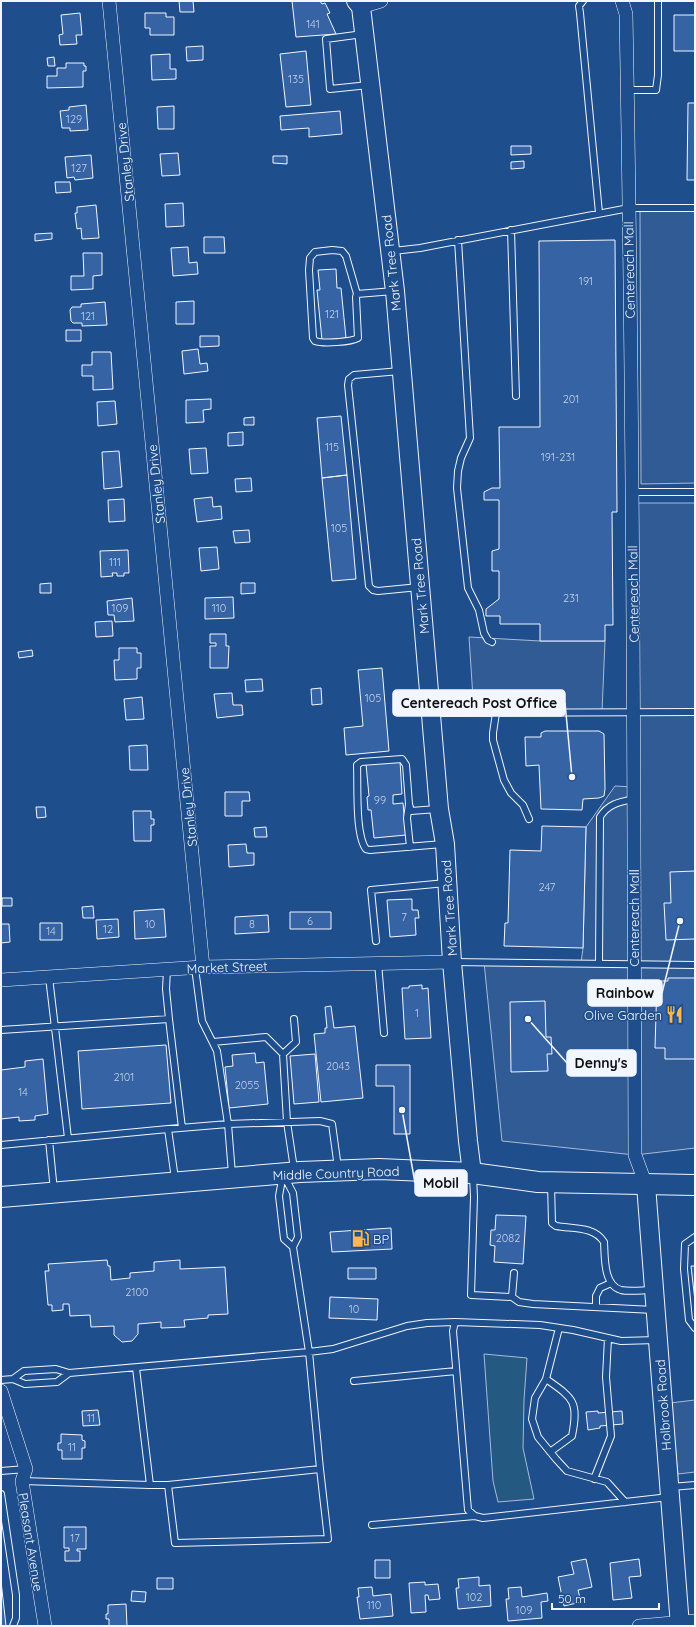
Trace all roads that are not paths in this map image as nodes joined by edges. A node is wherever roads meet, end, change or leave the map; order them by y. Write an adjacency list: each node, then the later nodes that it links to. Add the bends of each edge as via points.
1 (109, 1): 41 (street, Stanley Drive)
2 (381, 1): 6 (street)
3 (584, 1): 12 (lane, via 579,6)
4 (622, 1): 9 (street, Centereach Mall, via 626,14)
5 (658, 1): 9 (lane, via 656,90)
6 (358, 4): 7 (street, Mark Tree Road)
7 (364, 34): 8 (street, Mark Tree Road); 8 (lane, via 326,39 330,89)
8 (370, 85): 15 (street, Mark Tree Road)
9 (628, 90): 10 (street, Centereach Mall)
10 (629, 208): 11 (lane); 12 (lane); 20 (street, Centereach Mall)
11 (695, 208)
12 (599, 213): 13 (lane)
13 (511, 230): 14 (lane); 19 (lane)
14 (458, 240): 15 (lane); 23 (lane, via 470,438 461,458 458,488 468,588 479,610 484,633)
15 (391, 251): 16 (street, Mark Tree Road)
16 (395, 291): 17 (lane); 18 (street, Mark Tree Road)
17 (357, 294): 17 (lane, via 346,256 342,251 315,252 310,258 308,270 315,341 320,343 358,338)
18 (402, 371): 22 (street, Mark Tree Road); 22 (lane, via 354,375 349,379 348,385 369,586 378,591)
19 (516, 396)
20 (632, 492): 21 (lane); 24 (street, Centereach Mall)
21 (695, 492)
22 (420, 587): 26 (street, Mark Tree Road)
23 (492, 642)
24 (634, 712): 25 (lane); 27 (lane); 28 (street, Centereach Mall)
25 (695, 712)
26 (431, 713): 27 (lane); 30 (street, Mark Tree Road)
27 (496, 713): 31 (lane, via 493,740 504,780 511,793 523,805)
28 (634, 799): 38 (lane, via 613,804 600,817); 39 (street, Centereach Mall)
29 (409, 804): 30 (lane, via 411,811); 33 (lane, via 407,818); 33 (lane, via 404,760 358,764 359,821 363,845 370,850)
30 (439, 809): 32 (street, Mark Tree Road)
31 (529, 819)
32 (445, 844): 33 (lane); 34 (street, Mark Tree Road)
33 (410, 847)
34 (447, 883): 35 (lane, via 371,890); 36 (street, Mark Tree Road)
35 (376, 941)
36 (452, 962): 37 (street, Market Street); 38 (lane); 61 (street, Mark Tree Road)
37 (378, 963): 41 (street, Market Street); 49 (lane)
38 (599, 964): 39 (lane)
39 (634, 964): 40 (lane); 65 (street, Centereach Mall, via 635,1155)
40 (695, 965)
41 (199, 968): 42 (street, Market Street); 50 (lane, via 202,1021)
42 (167, 970): 43 (street, Market Street); 45 (lane)
43 (49, 977): 44 (street, Market Street); 47 (lane)
44 (1, 980)
45 (169, 1019): 47 (lane); 54 (lane)
46 (294, 1019): 51 (lane, via 296,1042)
47 (55, 1026): 48 (lane); 56 (lane)
48 (1, 1030)
49 (384, 1033)
50 (213, 1042): 51 (lane, via 266,1037); 53 (lane, via 217,1051)
51 (283, 1054): 52 (lane)
52 (287, 1122): 53 (lane); 59 (lane, via 320,1121 332,1124); 60 (lane)
53 (228, 1124): 54 (lane); 62 (lane)
54 (182, 1128): 55 (lane)
55 (168, 1129): 56 (lane); 64 (lane)
56 (68, 1138): 57 (lane)
57 (48, 1140): 58 (lane); 67 (lane)
58 (1, 1145)
59 (339, 1171): 60 (main road, Middle Country Road); 61 (main road, Middle Country Road)
60 (288, 1173): 62 (main road, Middle Country Road); 70 (lane, via 298,1237); 70 (lane, via 278,1196 284,1239)
61 (472, 1173): 63 (main road, Middle Country Road); 74 (lane, via 474,1197 471,1295)
62 (232, 1178): 64 (main road, Middle Country Road)
63 (551, 1182): 65 (main road, Middle Country Road); 72 (lane, via 552,1223 556,1226 590,1230 601,1237)
64 (175, 1183): 67 (main road, Middle Country Road)
65 (646, 1185): 66 (main road, Middle Country Road); 73 (street, Holbrook Road)
66 (695, 1185)
67 (54, 1192): 68 (main road, Middle Country Road)
68 (1, 1197)
69 (695, 1237): 79 (lane, via 685,1244 684,1269 689,1320)
70 (293, 1247): 82 (lane)
71 (514, 1273): 74 (lane)
72 (611, 1283): 73 (lane, via 620,1290); 75 (lane, via 600,1288 596,1296)
73 (654, 1290): 76 (street, Holbrook Road)
74 (512, 1296): 75 (lane, via 519,1302)
75 (596, 1307): 76 (lane)
76 (656, 1310): 81 (street, Holbrook Road)
77 (455, 1322): 78 (lane); 82 (lane, via 407,1326 333,1349); 84 (lane, via 453,1331)
78 (559, 1328): 80 (lane); 87 (lane)
79 (695, 1328)
80 (608, 1338): 81 (lane, via 621,1341); 95 (lane, via 606,1377 612,1436)
81 (658, 1340): 100 (street, Holbrook Road)
82 (310, 1352): 83 (lane); 93 (lane)
83 (136, 1368): 85 (lane); 97 (lane)
84 (456, 1371): 89 (lane); 103 (lane, via 468,1510)
85 (69, 1373): 86 (lane, via 56,1370 24,1371); 86 (lane, via 57,1382 25,1384)
86 (13, 1378): 88 (lane)
87 (546, 1379): 91 (lane, via 535,1398 532,1419 538,1437); 91 (lane, via 572,1399 575,1421 572,1436)
88 (1, 1380)
89 (354, 1381)
90 (1, 1390): 92 (street)
91 (550, 1452): 95 (lane, via 567,1470)
92 (26, 1469): 94 (lane); 96 (street, Pleasant Avenue)
93 (320, 1469): 98 (lane); 98 (lane, via 328,1539 175,1543)
94 (1, 1471)
95 (594, 1479): 102 (lane, via 607,1482)
96 (22, 1482): 97 (lane); 107 (street, Pleasant Avenue)
97 (150, 1485): 98 (lane)
98 (168, 1485)
99 (695, 1485): 100 (lane)
100 (670, 1492): 102 (lane); 105 (street, Holbrook Road)
101 (1, 1494): 106 (lane, via 16,1595 16,1618)
102 (625, 1502): 103 (lane, via 483,1518)
103 (475, 1516): 104 (lane)
104 (372, 1525)
105 (685, 1623): 108 (street)
106 (13, 1626)
107 (45, 1626)
108 (639, 1626)

